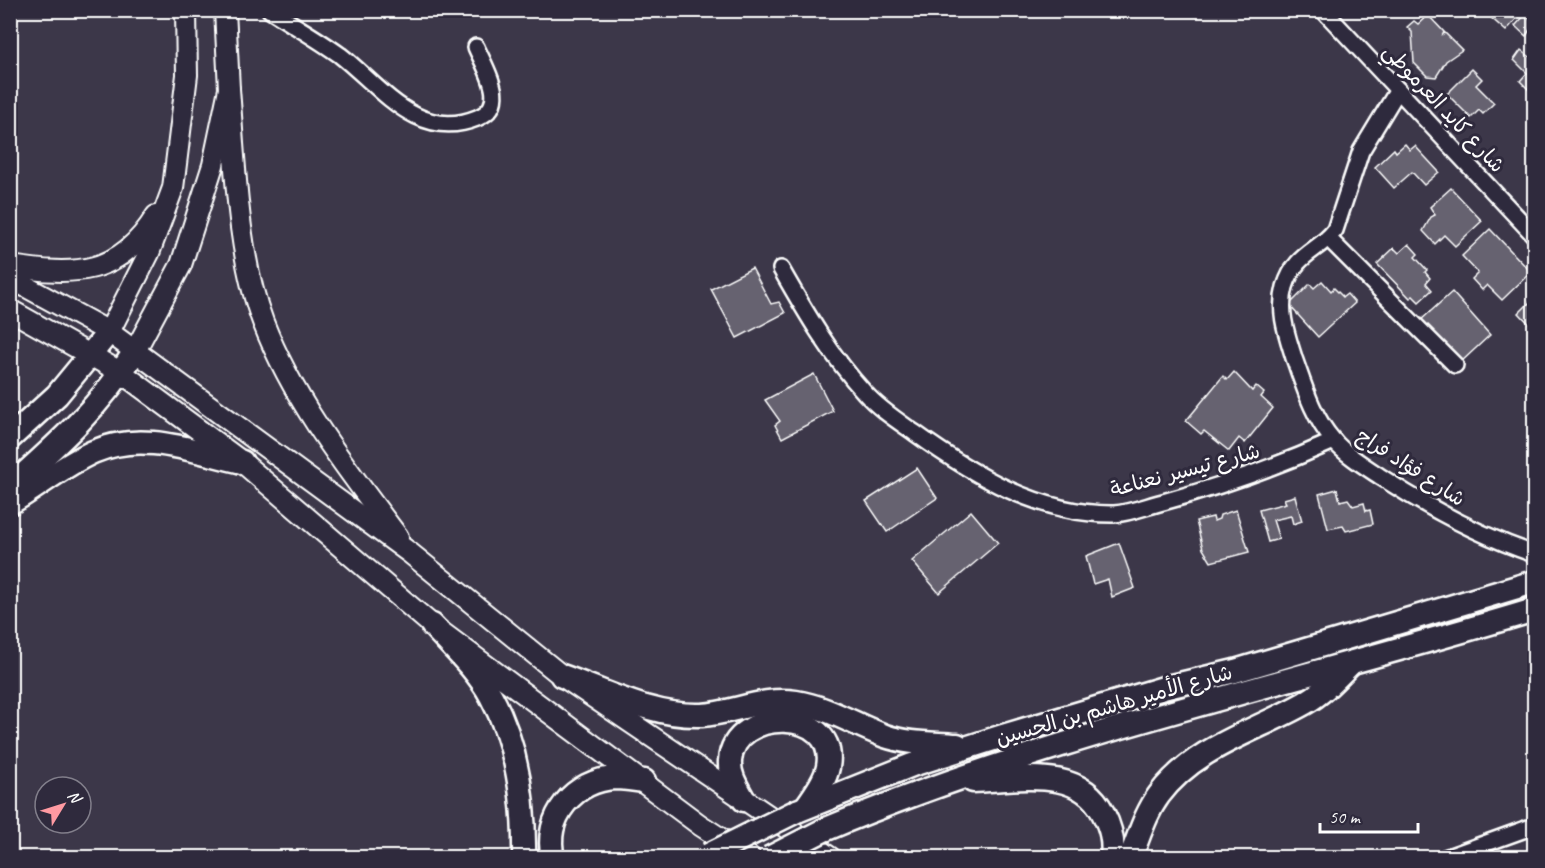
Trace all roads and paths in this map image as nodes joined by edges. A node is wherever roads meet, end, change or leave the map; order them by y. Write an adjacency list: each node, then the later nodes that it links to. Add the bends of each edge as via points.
1 (186, 10): 8 (main road, via 187,75)
2 (225, 10): 6 (main road)
3 (270, 10): 5 (street, via 340,55 400,107 432,124 469,122 484,116 493,105 494,88)
4 (1323, 10): 7 (street, شارع كايد العرموطي)
5 (476, 47)
6 (229, 88): 16 (main road, via 213,165 181,265); 26 (main road, via 239,206 253,290 263,321 286,373 322,434)
7 (1398, 90): 9 (street, شارع كايد العرموطي); 10 (street, شارع فؤاد فراج, via 1361,151 1339,219)
8 (173, 188): 11 (main road, via 147,231 112,262 86,271); 15 (main road, via 149,253)
9 (1534, 235)
10 (1328, 238): 18 (street); 21 (street, شارع فؤاد فراج, via 1304,254 1295,266 1285,288 1282,315 1311,404)
11 (10, 266)
12 (781, 269): 21 (street, شارع تيسير نعناعة, via 824,341 866,394 943,454 1028,498 1086,513 1117,514 1269,470)
13 (10, 278): 15 (main road)
14 (10, 310): 17 (main road)
15 (109, 332): 16 (main road); 17 (highway)
16 (135, 351): 19 (highway); 26 (main road)
17 (92, 355): 19 (main road); 20 (highway)
18 (1455, 365)
19 (122, 373): 22 (main road); 23 (highway, via 62,441)
20 (10, 438)
21 (1334, 441): 25 (street, شارع فؤاد فراج, via 1358,462 1447,517)
22 (242, 462): 24 (highway, via 162,443 120,443 91,452); 30 (main road)
23 (10, 487)
24 (10, 504)
25 (1529, 552): 27 (street)
26 (410, 553): 32 (main road)
27 (1534, 563)
28 (1530, 581): 33 (highway, شارع الأمير هاشم بن الحسين)
29 (1534, 610): 31 (highway, شارع الأمير هاشم بن الحسين)
30 (432, 625): 34 (main road); 40 (highway, via 490,695 503,723 518,779)
31 (1350, 664): 35 (highway, شارع الأمير هاشم بن الحسين, via 1162,714); 46 (highway, via 1306,703 1224,741 1178,774 1152,806)
32 (562, 676): 33 (highway, via 665,712 705,715 759,702 796,702 833,712 902,741); 36 (main road)
33 (970, 746): 37 (highway, شارع الأمير هاشم بن الحسين)
34 (644, 781): 41 (highway, via 603,780 570,797 552,824); 42 (main road, via 699,825)
35 (944, 782): 43 (highway, شارع الأمير هاشم بن الحسين, bridge, via 824,830); 45 (highway, via 1036,778 1074,784 1089,794 1104,814 1113,837)
36 (744, 800): 37 (highway, via 731,774 734,747 743,735 758,726 788,721 811,727 820,735 829,756 825,777); 44 (main road)
37 (801, 809): 39 (highway, شارع الأمير هاشم بن الحسين, bridge)
38 (1534, 826): 47 (street)
39 (706, 856)
40 (524, 858)
41 (553, 858)
42 (752, 858)
43 (769, 858)
44 (831, 858)
45 (1112, 858)
46 (1130, 858)
47 (1445, 858)

